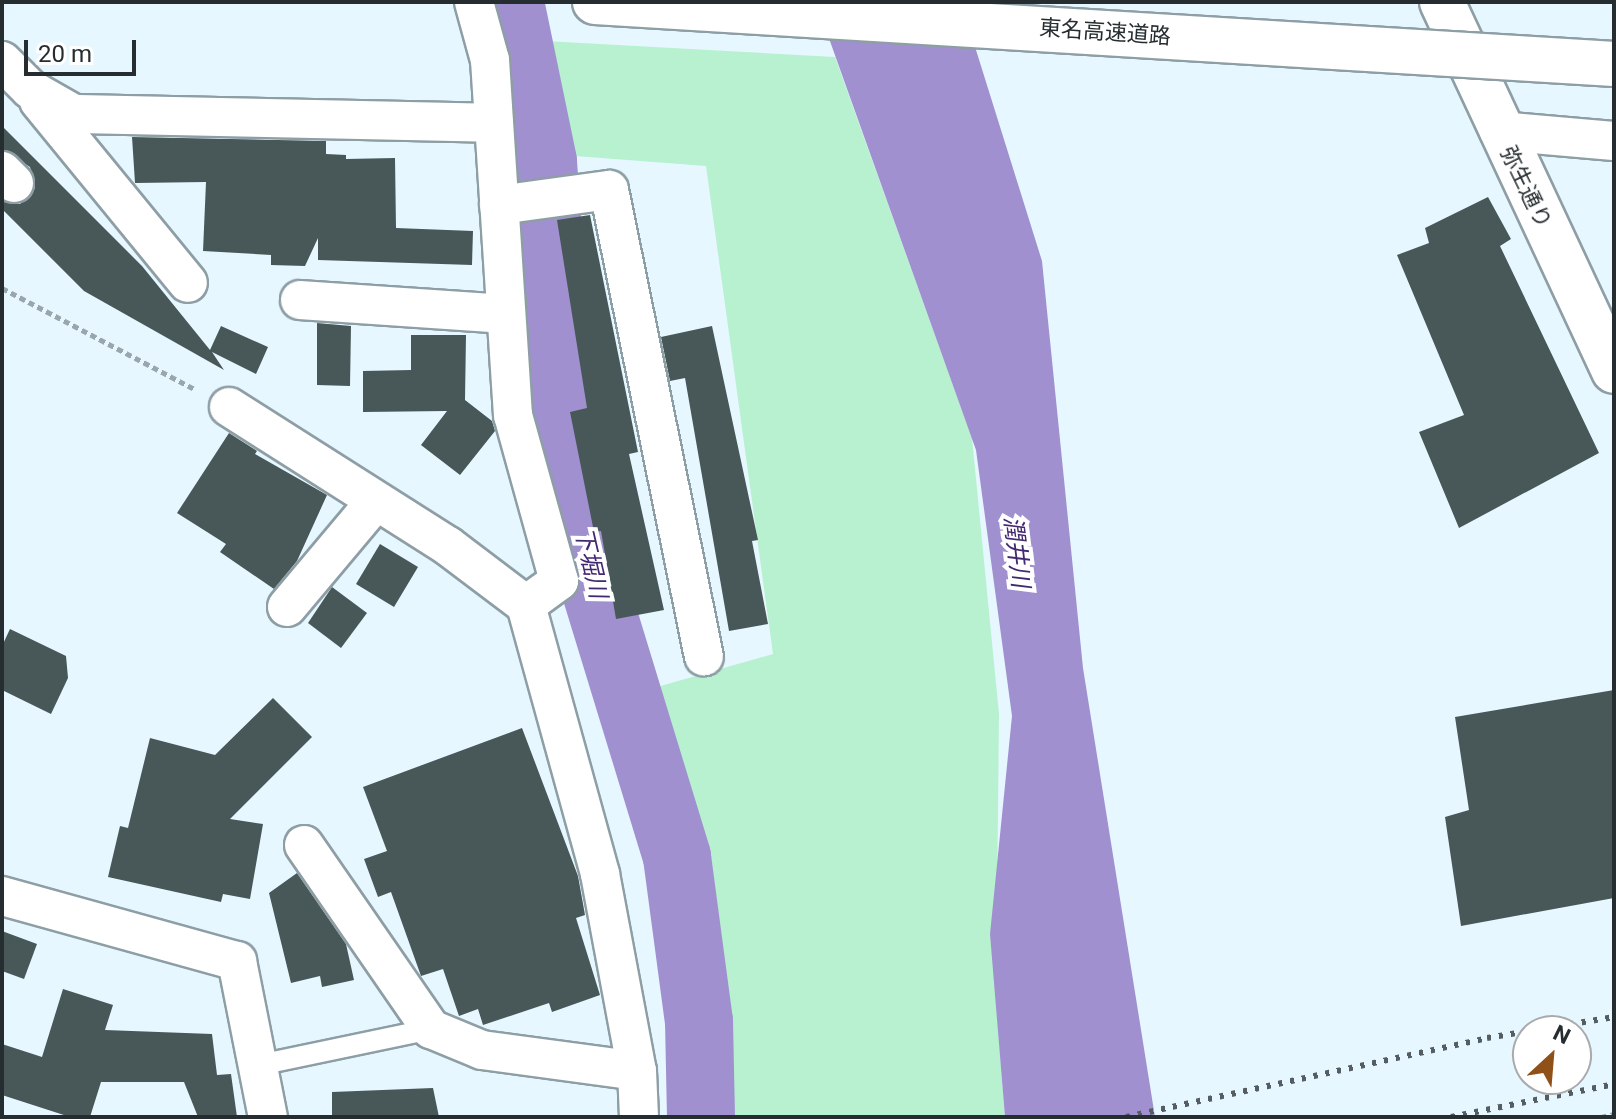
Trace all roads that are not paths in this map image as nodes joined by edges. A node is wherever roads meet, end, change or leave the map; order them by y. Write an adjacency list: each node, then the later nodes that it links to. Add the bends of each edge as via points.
1 (474, 2): 7 (street, via 490,60)
2 (595, 2): 5 (main road, 東名高速道路, bridge)
3 (1442, 2): 8 (main road, 弥生通り)
4 (2, 61): 6 (street)
5 (1614, 64)
6 (30, 89): 7 (street, via 74,114); 11 (street)
7 (494, 123): 10 (street)
8 (1499, 131): 9 (street); 14 (main road, 弥生通り)
9 (1614, 141)
10 (508, 203): 13 (street); 19 (street, via 609,190)
11 (188, 283)
12 (300, 300): 13 (street)
13 (506, 314): 17 (street, via 513,415 559,581)
14 (1614, 371)
15 (229, 407): 16 (street)
16 (376, 501): 17 (street); 18 (street)
17 (526, 605): 24 (street, via 600,874)
18 (287, 607)
19 (704, 656)
20 (304, 845): 22 (street)
21 (2, 896): 23 (street, via 237,961)
22 (431, 1029): 23 (lane); 24 (street, via 482,1050)
23 (259, 1065): 25 (street)
24 (637, 1071): 26 (street)
25 (268, 1117)
26 (639, 1117)

